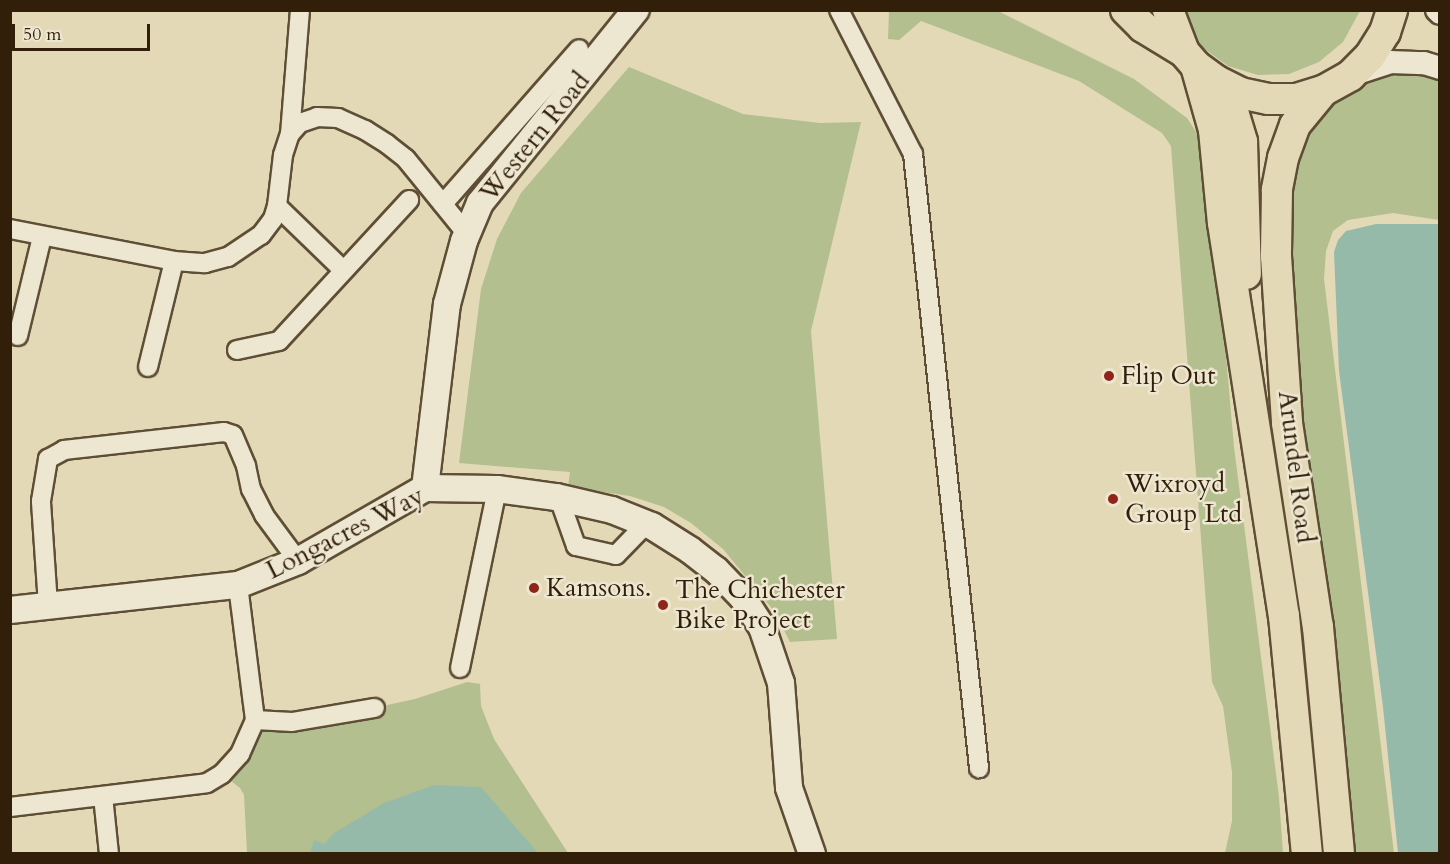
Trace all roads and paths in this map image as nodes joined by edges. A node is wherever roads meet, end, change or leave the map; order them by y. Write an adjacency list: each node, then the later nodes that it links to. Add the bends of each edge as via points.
1 (300, 10): 12 (street)
2 (636, 10): 17 (main road, Western Road, via 560,107 504,170 480,203)
3 (839, 10): 35 (street, via 913,154)
4 (1126, 10): 8 (highway, via 1143,27)
5 (1168, 10): 8 (highway, Arundel Road)
6 (1392, 10): 10 (highway, via 1385,32 1370,56)
7 (579, 49): 14 (street)
8 (1199, 66): 11 (highway, via 1240,93 1268,99 1296,99); 40 (highway, Arundel Road, via 1234,115 1242,142 1245,364 1284,616)
9 (1440, 68): 10 (street, via 1425,63 1390,62)
10 (1350, 76): 11 (highway)
11 (1323, 91): 41 (highway, Arundel Road, via 1295,125 1283,158 1277,190 1276,256 1287,423 1318,627)
12 (290, 134): 14 (street, via 300,123 317,117 338,118 365,130 406,159); 15 (street, via 283,155)
13 (410, 200): 20 (street)
14 (443, 204): 17 (street)
15 (278, 206): 19 (street, via 261,235 228,257 205,263); 20 (street)
16 (10, 229): 18 (street)
17 (467, 234): 24 (main road, Western Road, via 447,304)
18 (42, 237): 19 (street); 21 (street)
19 (174, 261): 23 (street)
20 (343, 270): 22 (street, via 279,341)
21 (18, 336)
22 (237, 350)
23 (148, 367)
24 (425, 488): 25 (main road, Longacres Way); 28 (main road, Longacres Way)
25 (497, 489): 26 (main road, Longacres Way); 32 (street)
26 (559, 498): 27 (main road, Longacres Way, via 612,510); 27 (street, via 576,546 616,555)
27 (646, 524): 39 (main road, Longacres Way, via 672,536 716,570 762,627 781,683 789,788)
28 (298, 561): 29 (main road, Longacres Way); 30 (street, via 264,515 233,435 201,434 64,450 48,459 41,501)
29 (238, 585): 30 (main road, Longacres Way); 34 (street)
30 (48, 605): 31 (main road, Longacres Way)
31 (10, 610)
32 (460, 668)
33 (375, 708): 34 (street, via 292,722)
34 (255, 720): 36 (street, via 240,754 222,774 207,783)
35 (979, 768)
36 (103, 796): 37 (street); 38 (street)
37 (10, 807)
38 (110, 854)
39 (812, 854)
40 (1307, 854)
41 (1339, 854)

